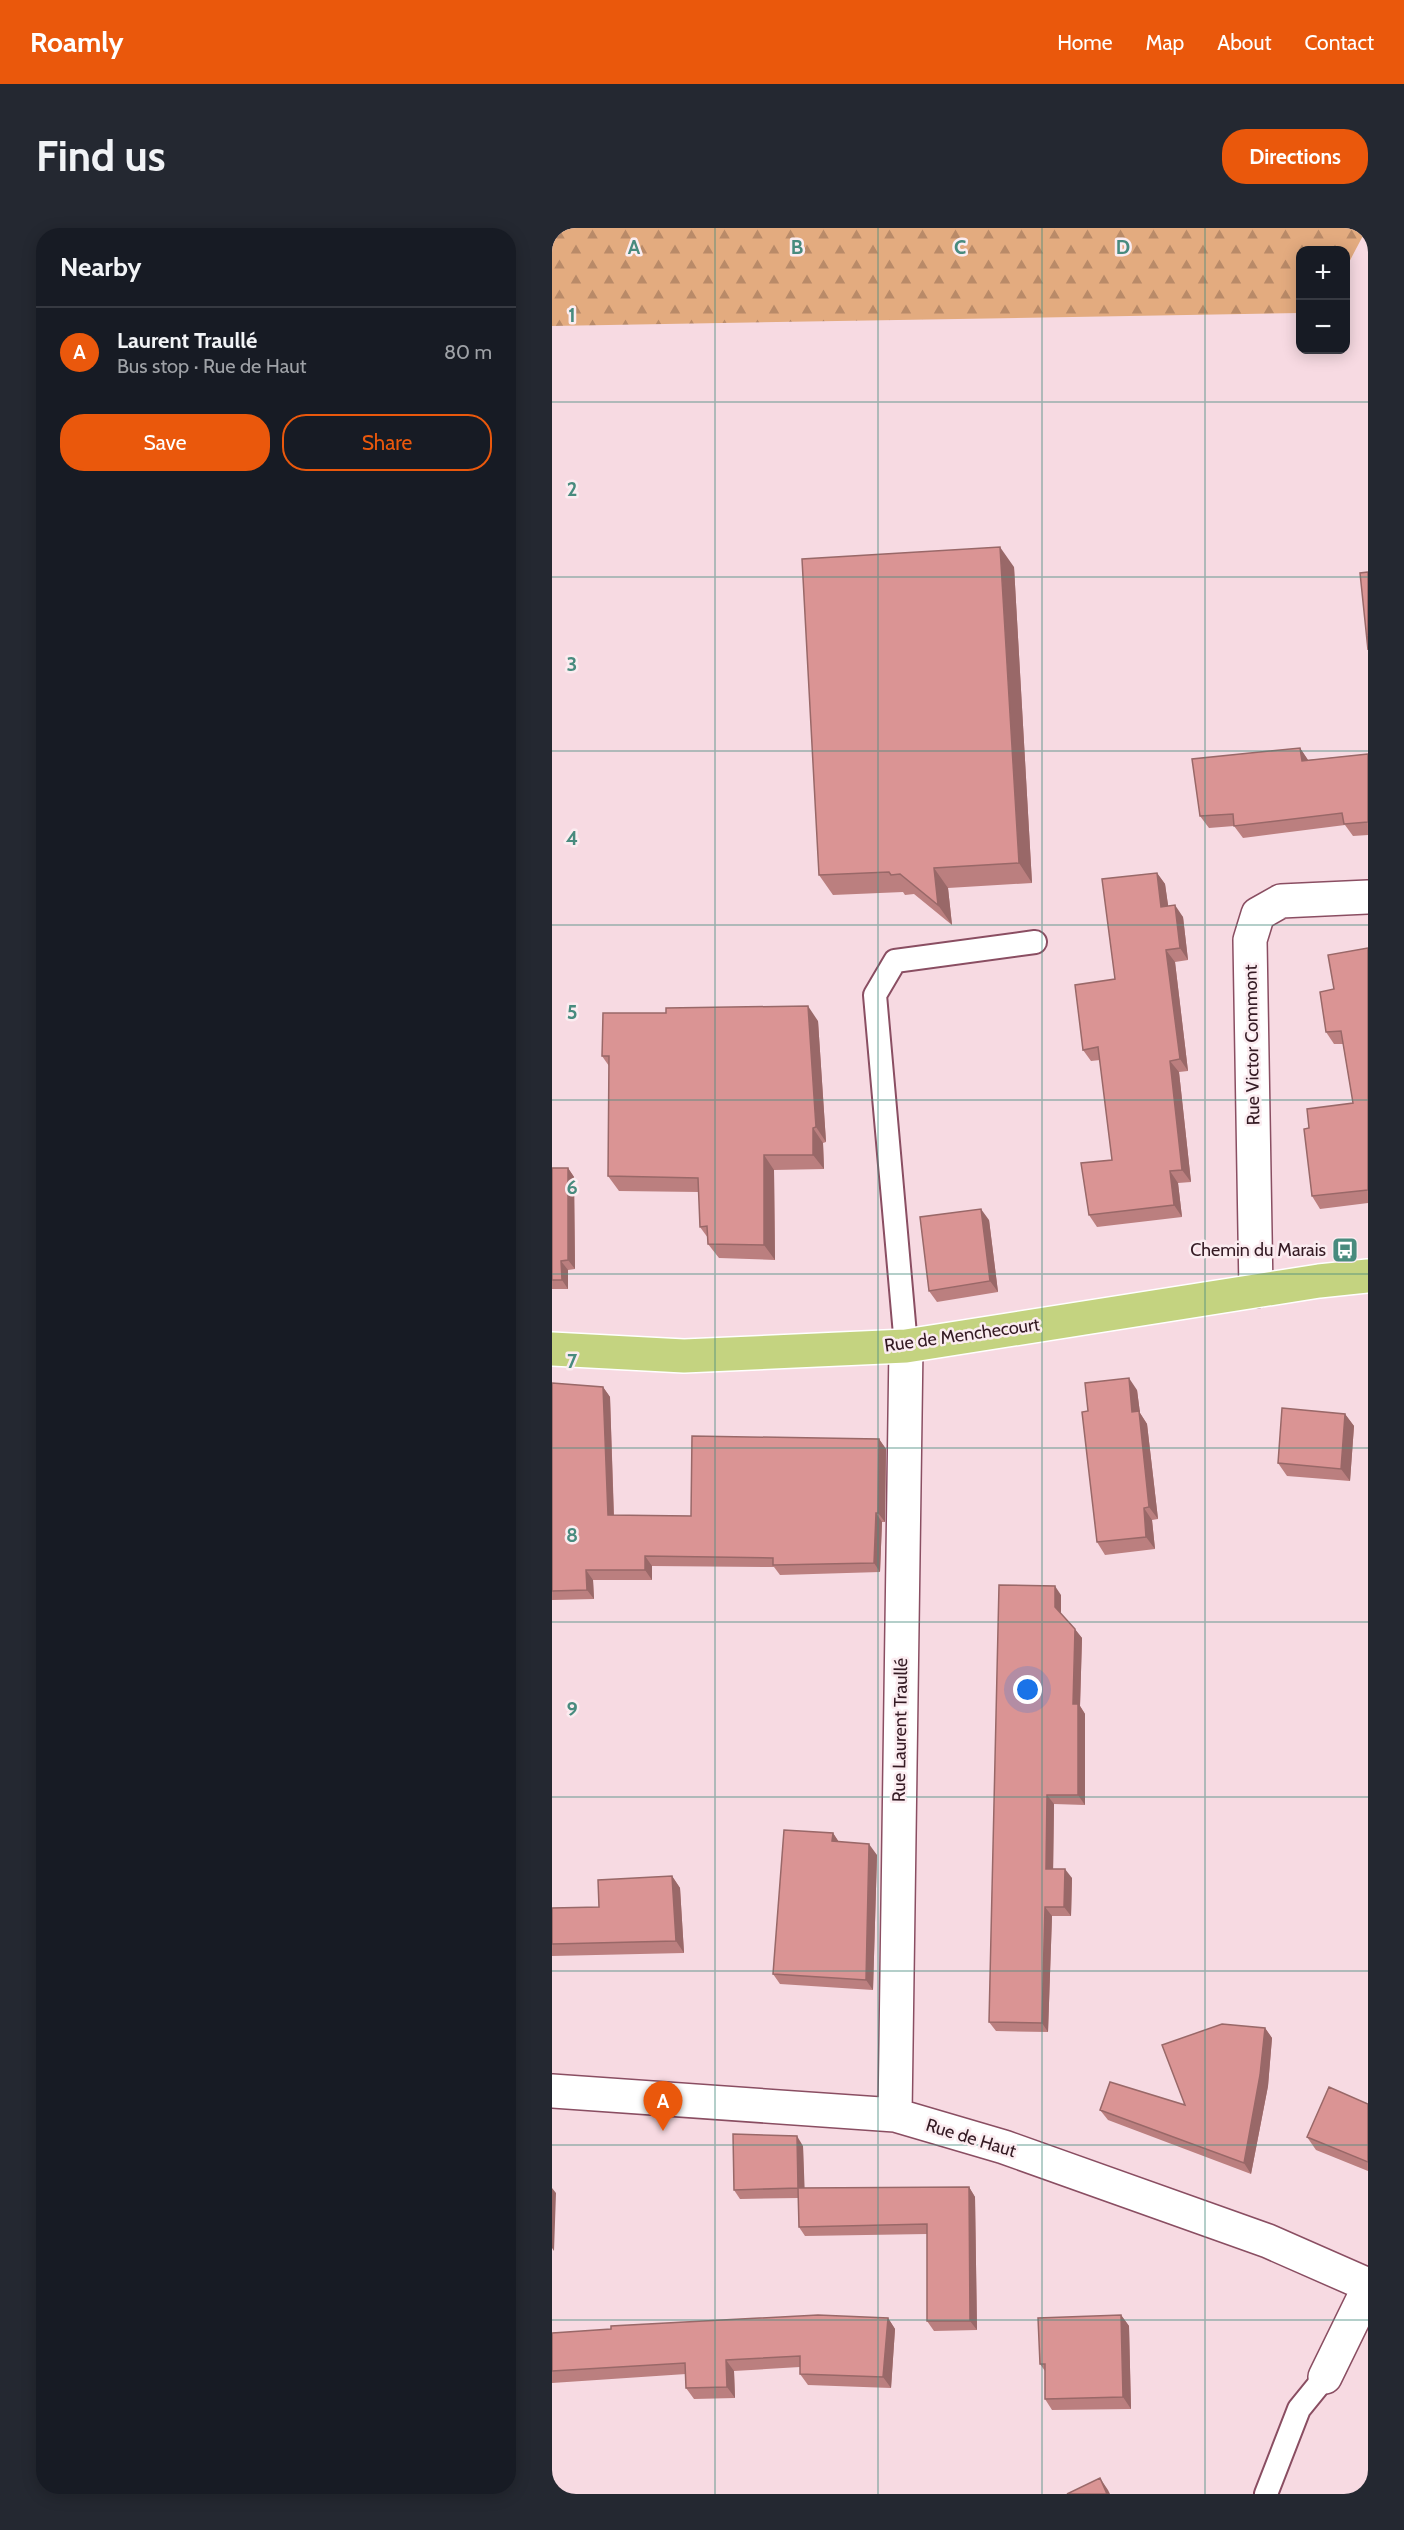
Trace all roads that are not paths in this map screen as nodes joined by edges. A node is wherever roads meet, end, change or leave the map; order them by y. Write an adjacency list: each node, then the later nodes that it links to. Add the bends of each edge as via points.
1 (1368, 897): 4 (street, Rue Victor Commont, via 1281,902 1258,914 1250,940)
2 (1035, 942): 5 (lane, via 896,962 875,995)
3 (1368, 1276): 4 (main road, Rue de Menchecourt)
4 (1256, 1291): 5 (main road, Rue de Menchecourt)
5 (906, 1346): 6 (main road, Rue de Menchecourt, via 684,1356); 8 (street, Rue Laurent Traullé)
6 (552, 1349)
7 (552, 2091): 8 (street, Rue de Haut)
8 (895, 2115): 9 (street, Rue de Haut, via 1004,2147 1268,2241)
9 (1368, 2287): 10 (street, Rue de Haut)
10 (1325, 2377): 11 (lane, via 1299,2409)
11 (1266, 2494)

